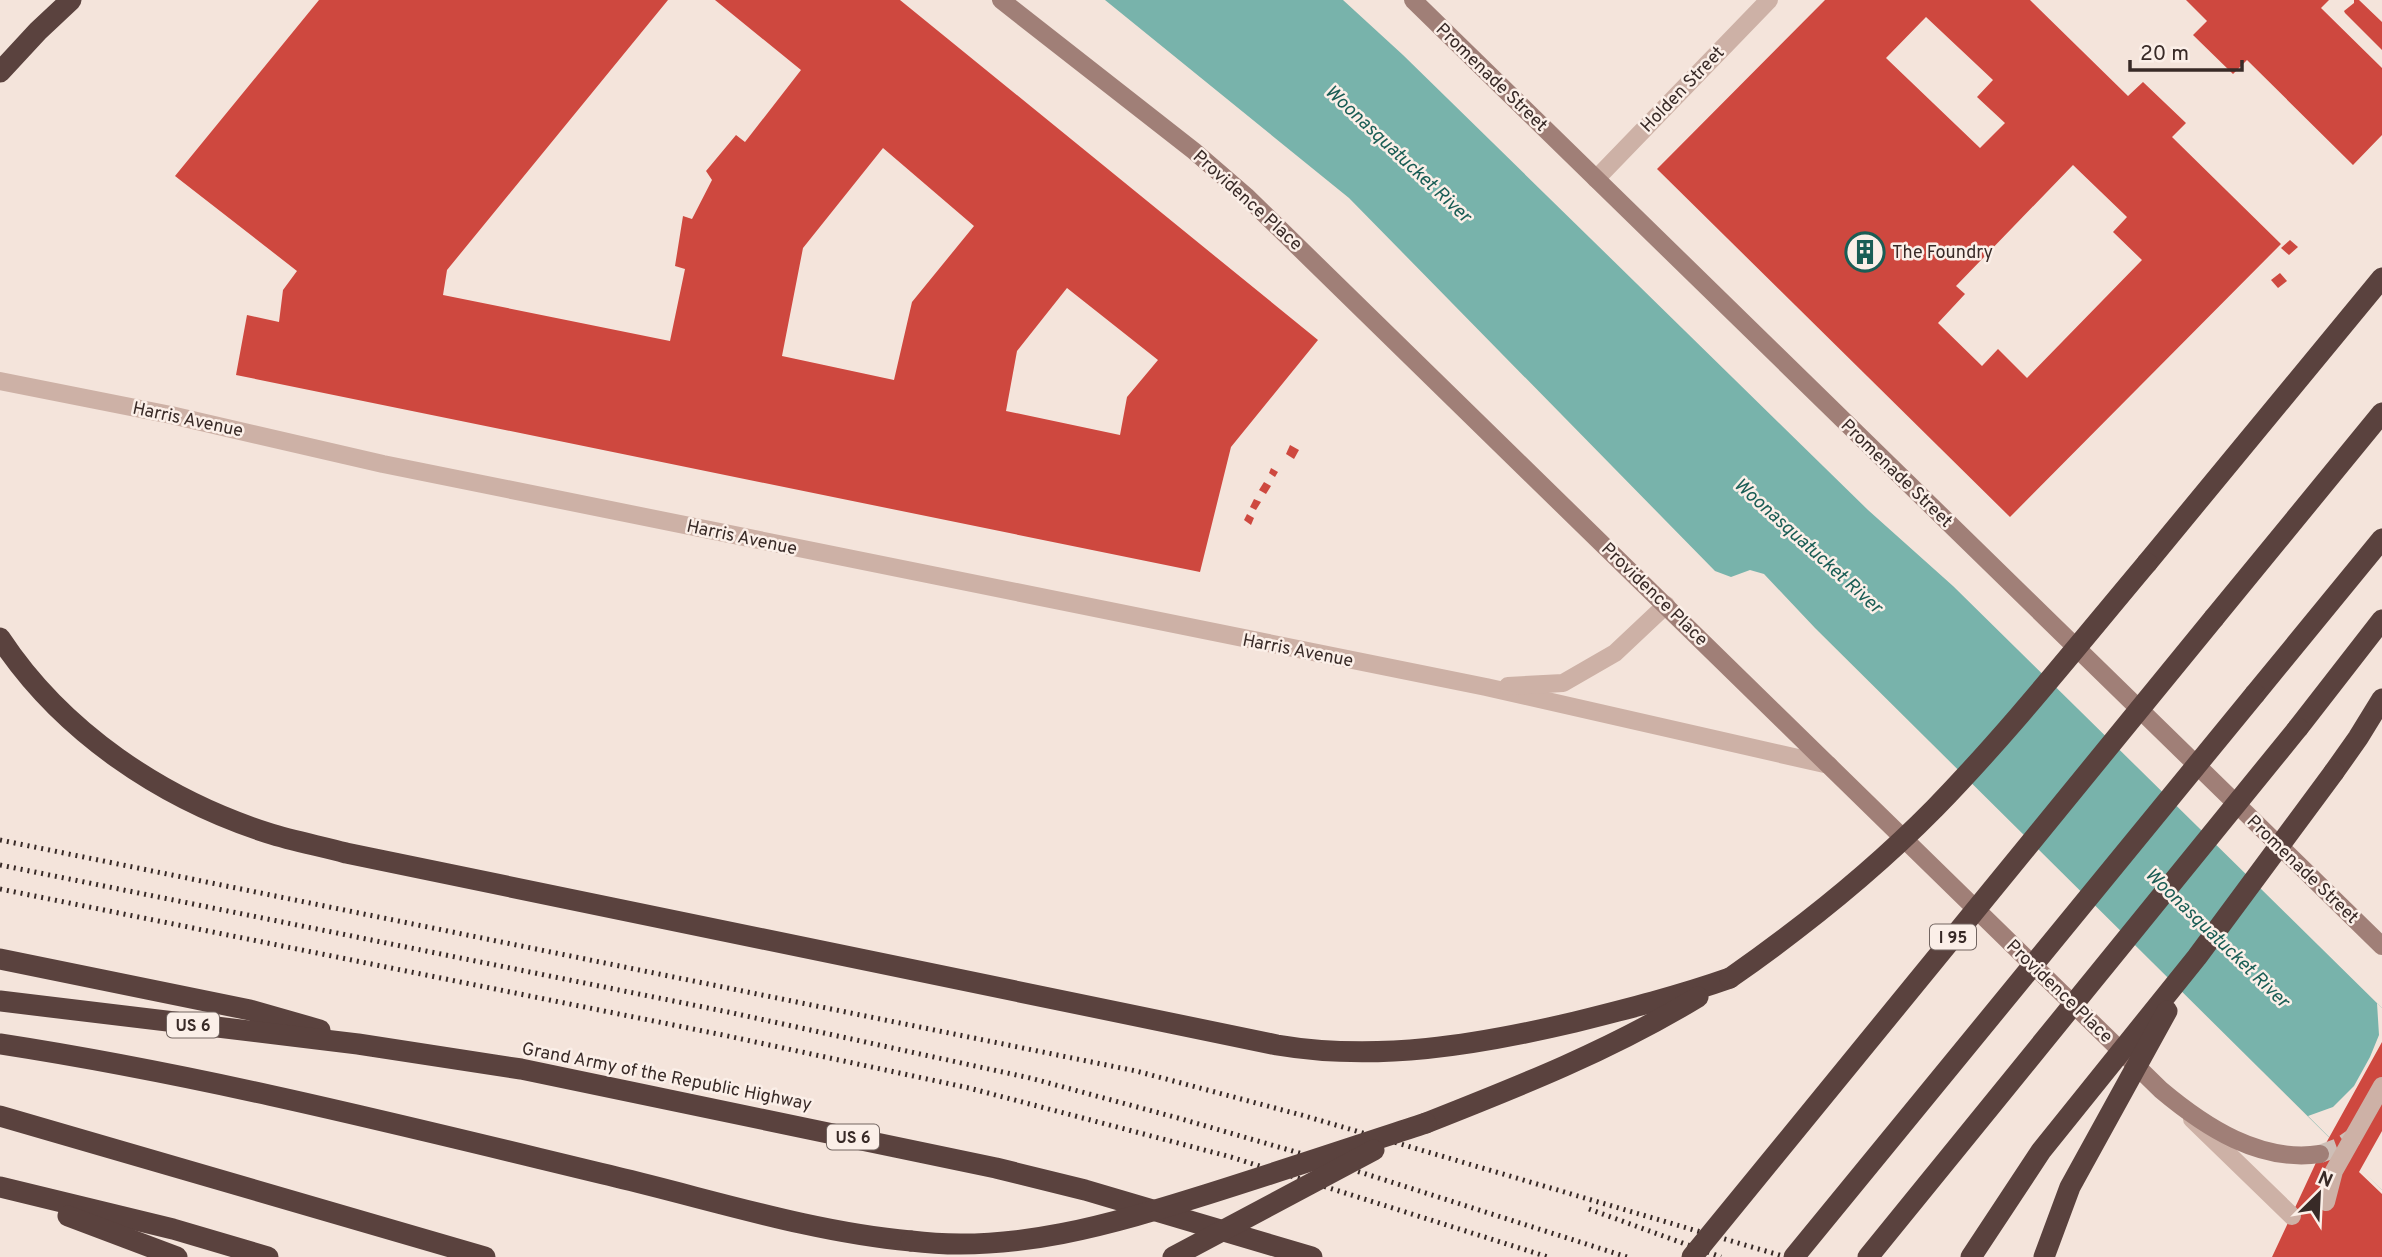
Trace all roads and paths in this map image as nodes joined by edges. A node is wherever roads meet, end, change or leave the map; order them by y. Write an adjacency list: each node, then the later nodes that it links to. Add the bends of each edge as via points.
1 (71, 0): 5 (highway)
2 (1001, 0): 11 (main road, Providence Place, via 1247,196)
3 (1413, 0): 6 (main road, Promenade Street)
4 (1769, 0): 6 (street, Holden Street)
5 (0, 72)
6 (1596, 178): 17 (main road, Promenade Street)
7 (2382, 278): 20 (highway, bridge, via 2147,563 1936,808 1838,897)
8 (0, 381): 14 (street, Harris Avenue, via 396,467)
9 (2382, 413): 37 (highway, I 95, bridge)
10 (2382, 539): 38 (highway, bridge)
11 (1666, 605): 14 (street, Harris Avenue, via 1615,653 1563,683); 16 (main road, Providence Place)
12 (2382, 620): 39 (highway, bridge)
13 (0, 638): 20 (highway, via 61,710 112,754 193,803 268,833 345,853 1277,1045 1356,1054 1446,1046 1600,1016)
14 (1486, 687): 16 (street, Harris Avenue)
15 (2382, 699): 18 (highway, bridge, via 2334,772)
16 (1829, 765): 25 (main road, Providence Place)
17 (2382, 946)
18 (2197, 957): 40 (highway, bridge, via 2041,1151); 41 (highway, bridge, via 2070,1187)
19 (0, 958): 23 (highway, via 250,1010)
20 (1730, 978): 27 (highway, via 1585,1058)
21 (0, 1001): 23 (highway, Grand Army of the Republic Highway / US 6)
22 (0, 1044): 27 (highway, bridge, via 257,1092 799,1222 924,1242 1008,1242 1088,1229)
23 (386, 1048): 36 (highway, Grand Army of the Republic Highway / US 6, via 521,1069 969,1162 1085,1190)
24 (2382, 1086): 30 (street, bridge, via 2334,1171)
25 (2161, 1090): 28 (main road, Providence Place, via 2242,1143 2293,1156); 31 (street)
26 (0, 1116): 34 (highway)
27 (1426, 1123): 35 (highway, bridge)
28 (2320, 1154)
29 (0, 1190): 32 (highway); 33 (highway, via 173,1229)
30 (2326, 1202)
31 (2292, 1216)
32 (177, 1257)
33 (268, 1257)
34 (485, 1257)
35 (1173, 1257)
36 (1312, 1257)
37 (1692, 1257)
38 (1794, 1257)
39 (1868, 1257)
40 (1970, 1257)
41 (2044, 1257)

